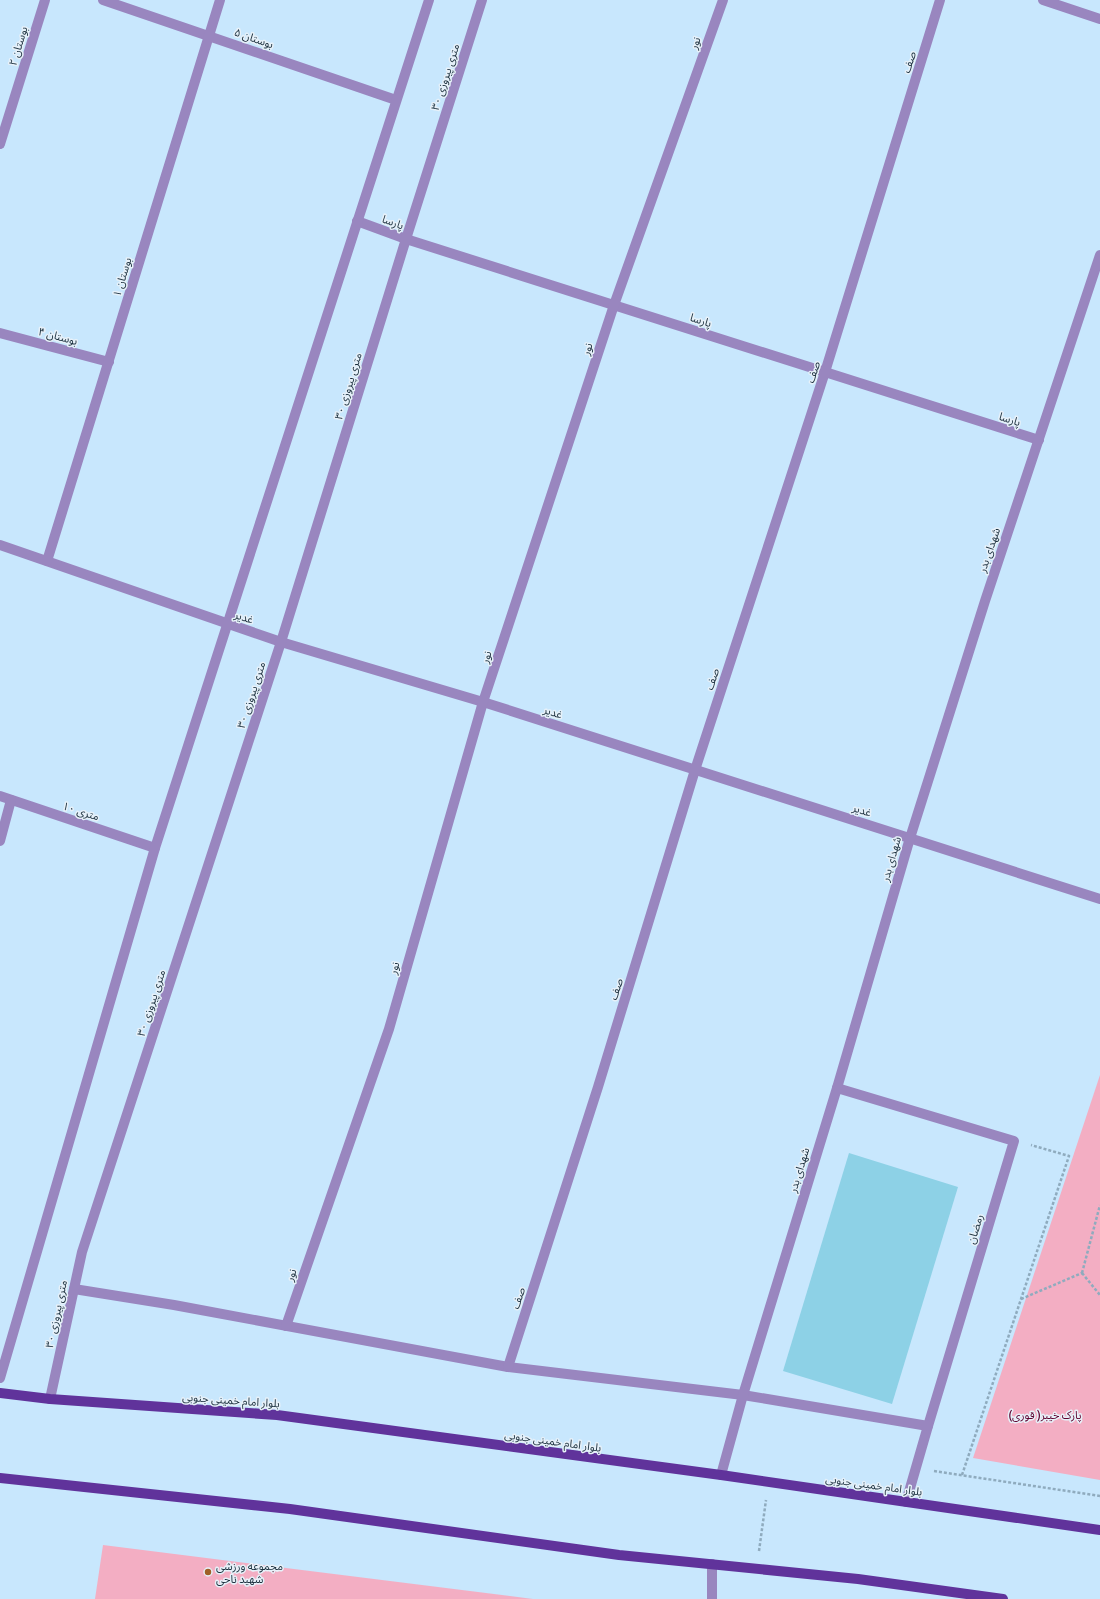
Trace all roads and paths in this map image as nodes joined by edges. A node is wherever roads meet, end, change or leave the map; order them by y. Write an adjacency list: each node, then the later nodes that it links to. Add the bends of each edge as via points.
1 (45, 0): 12 (street, بوستان ۲)
2 (103, 0): 10 (street, بوستان ۵)
3 (220, 0): 10 (street, بوستان ۱)
4 (429, 0): 11 (street)
5 (482, 0): 14 (street, ۳۰ متری پیروزی)
6 (723, 0): 16 (street, نور)
7 (940, 0): 19 (street, صف)
8 (1043, 0): 9 (street)
9 (1100, 19)
10 (208, 36): 11 (street, بوستان ۵); 18 (street, بوستان ۱)
11 (396, 100): 13 (street)
12 (0, 144)
13 (357, 221): 14 (street, پارسا); 23 (street)
14 (406, 239): 16 (street, پارسا); 24 (street, ۳۰ متری پیروزی)
15 (1100, 254): 20 (street, شهدای بدر)
16 (614, 305): 19 (street, پارسا); 25 (street, نور)
17 (0, 333): 18 (street, بوستان ۴)
18 (109, 362): 22 (street, بوستان ۱)
19 (825, 372): 20 (street, پارسا); 26 (street, صف)
20 (1039, 440): 29 (street, شهدای بدر, via 982,608)
21 (0, 545): 22 (street, غدیر)
22 (47, 561): 23 (street, غدیر)
23 (227, 624): 24 (street, غدیر); 31 (street)
24 (281, 642): 25 (street, غدیر); 37 (street, ۳۰ متری پیروزی, via 82,1252)
25 (484, 702): 26 (street, غدیر); 40 (street, نور, via 388,1029)
26 (695, 770): 29 (street, غدیر); 41 (street, صف, via 598,1087)
27 (0, 796): 28 (street, ۱۰ متری)
28 (11, 800): 30 (street); 31 (street, ۱۰ متری)
29 (910, 838): 32 (street, غدیر); 33 (street, شهدای بدر)
30 (0, 841)
31 (155, 848): 42 (street)
32 (1100, 899)
33 (837, 1088): 34 (street); 44 (street, شهدای بدر)
34 (1014, 1141): 39 (path, via 1069,1156); 46 (street, رمضان)
35 (1100, 1205): 36 (path)
36 (1082, 1273): 38 (path); 39 (path)
37 (74, 1289): 40 (street); 45 (street, ۳۰ متری پیروزی)
38 (1100, 1294)
39 (1021, 1299): 49 (path)
40 (286, 1326): 41 (street)
41 (508, 1367): 44 (street)
42 (0, 1378)
43 (0, 1393): 45 (main road, بلوار امام خمینی جنوبی)
44 (743, 1395): 46 (street); 48 (street, شهدای بدر)
45 (50, 1399): 48 (main road, بلوار امام خمینی جنوبی, via 277,1415)
46 (928, 1426): 53 (street, رمضان)
47 (931, 1470): 49 (path)
48 (721, 1475): 51 (main road, بلوار امام خمینی جنوبی)
49 (962, 1475): 52 (path)
50 (0, 1478): 55 (main road, via 290,1509 619,1555)
51 (768, 1482): 53 (main road, بلوار امام خمینی جنوبی); 56 (path)
52 (1100, 1496)
53 (906, 1502): 54 (main road, بلوار امام خمینی جنوبی)
54 (1100, 1530)
55 (712, 1564): 56 (main road); 57 (street)
56 (756, 1569): 58 (main road, via 858,1579)
57 (712, 1599)
58 (1004, 1599)

